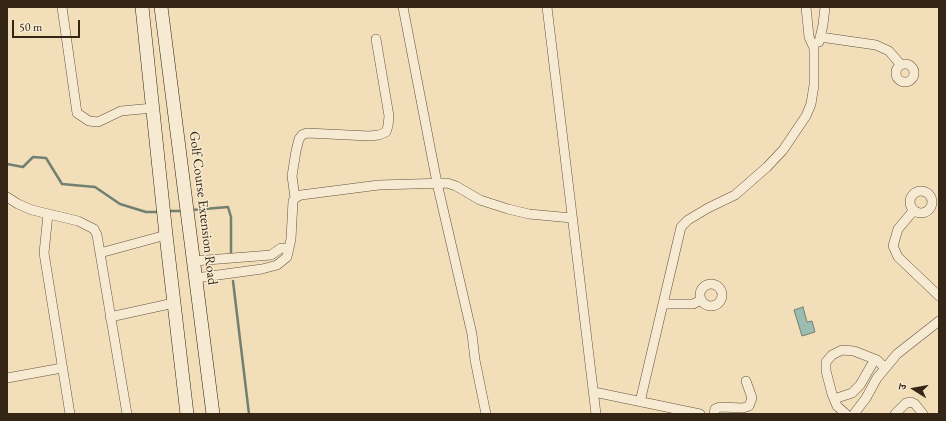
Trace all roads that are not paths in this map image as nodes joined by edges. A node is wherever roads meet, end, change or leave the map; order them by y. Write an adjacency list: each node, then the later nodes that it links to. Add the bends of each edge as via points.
1 (62, 7): 14 (street, via 77,113 98,122 121,111)
2 (142, 7): 12 (main road)
3 (161, 7): 11 (main road, Golf Course Extension Road)
4 (403, 7): 15 (street)
5 (547, 7): 20 (street)
6 (806, 7): 10 (street, via 809,37)
7 (825, 7): 8 (street)
8 (820, 37): 10 (street); 13 (street, via 876,45 889,51)
9 (376, 39): 16 (street, via 389,116 386,132 369,136 307,133 302,135 292,176)
10 (814, 48): 29 (street, via 814,85 806,116 783,150 736,195 708,208 681,227)
11 (168, 61): 12 (main road); 24 (main road, Golf Course Extension Road)
12 (148, 65): 14 (main road)
13 (901, 65)
14 (153, 108): 21 (main road)
15 (437, 183): 16 (street, via 379,185 301,195); 20 (street, via 456,186 480,200 508,210); 44 (street, via 472,334)
16 (295, 198): 22 (street, via 292,205)
17 (7, 199): 19 (street)
18 (914, 210): 26 (street, via 898,229 893,246 898,257)
19 (48, 214): 23 (street, via 78,221 94,228); 33 (street, via 44,253)
20 (572, 218): 37 (street)
21 (166, 235): 23 (street); 28 (main road)
22 (288, 249): 24 (street, via 282,248 265,256); 25 (street, via 287,257 277,265)
23 (100, 253): 30 (street)
24 (194, 261): 25 (main road, Golf Course Extension Road)
25 (196, 278): 43 (main road, Golf Course Extension Road)
26 (939, 296)
27 (701, 300): 29 (street, via 693,304)
28 (174, 303): 30 (street); 42 (main road)
29 (663, 304): 39 (street)
30 (110, 317): 41 (street)
31 (939, 321): 34 (street, via 898,354)
32 (875, 359): 34 (street); 38 (street, via 860,385 852,393); 38 (street, via 854,351 842,350 832,355 826,362 826,371)
33 (62, 368): 35 (street); 40 (street)
34 (885, 368): 49 (street)
35 (7, 378)
36 (746, 381): 47 (street, via 752,398 749,406 720,407 715,409)
37 (594, 392): 39 (street); 45 (street)
38 (834, 400): 48 (street)
39 (640, 402): 46 (street)
40 (70, 414)
41 (127, 414)
42 (187, 414)
43 (213, 414)
44 (486, 414)
45 (596, 414)
46 (700, 414)
47 (714, 414)
48 (846, 414)
49 (854, 414)
50 (895, 414): 51 (street, via 906,403 911,402)
51 (923, 414)

